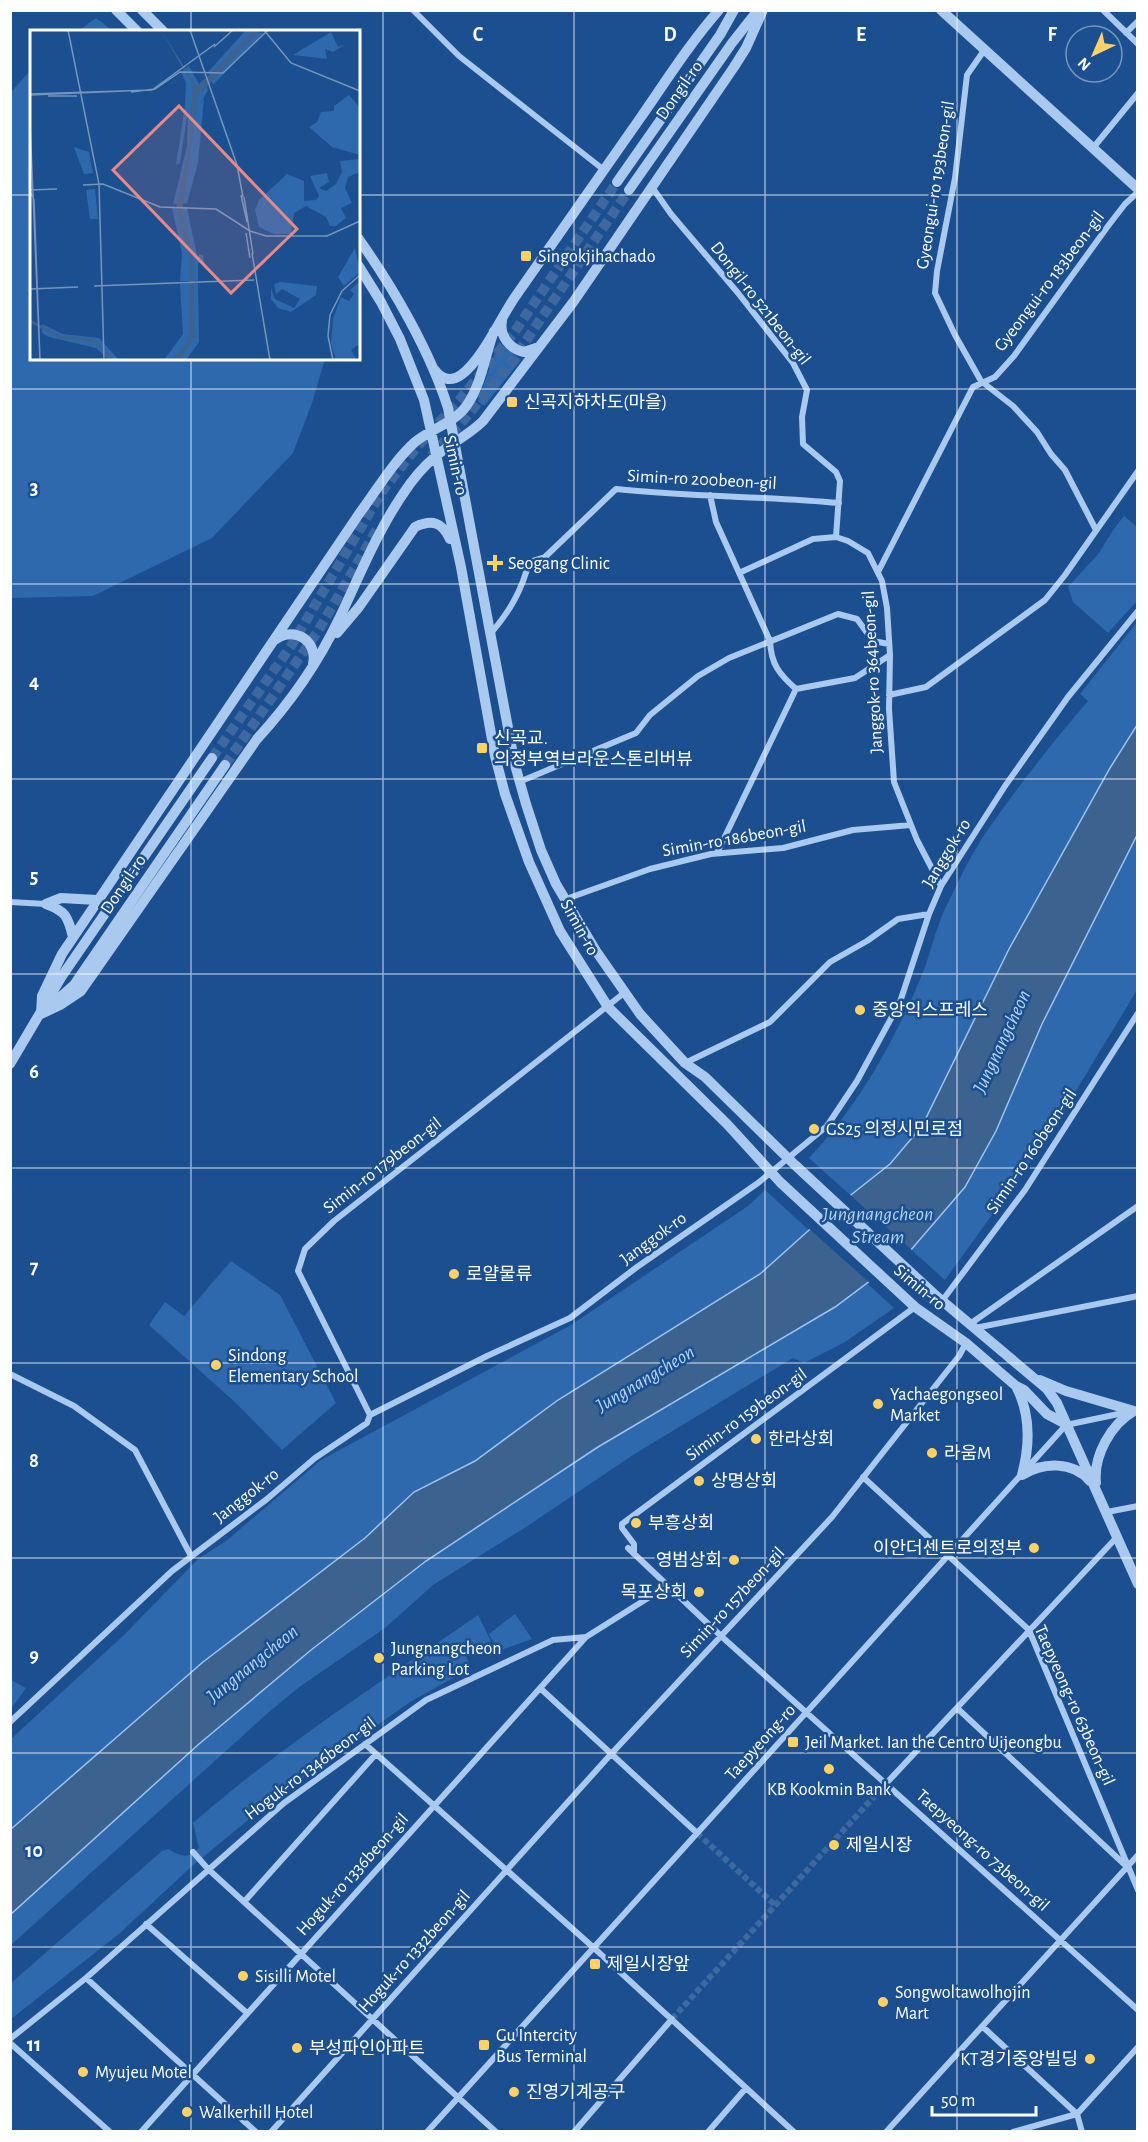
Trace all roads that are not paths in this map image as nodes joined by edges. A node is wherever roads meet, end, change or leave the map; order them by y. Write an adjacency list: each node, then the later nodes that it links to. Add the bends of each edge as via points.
1 (116, 10): 11 (street)
2 (142, 10): 12 (street)
3 (413, 10): 18 (street, via 459,56)
4 (719, 10): 18 (street)
5 (734, 10): 19 (street, Dongil-ro)
6 (758, 10): 21 (street, Dongil-ro)
7 (763, 10): 20 (street, via 746,48)
8 (941, 10): 15 (street)
9 (1103, 10): 13 (street)
10 (1137, 21): 13 (street)
11 (136, 30)
12 (162, 30)
13 (1126, 33): 14 (street)
14 (1137, 44)
15 (985, 49): 17 (street); 29 (street, Gyeongui-ro 193beon-gil, via 967,75 955,178 935,293)
16 (1137, 93): 17 (street)
17 (1093, 148): 22 (street)
18 (604, 170): 25 (street)
19 (617, 182)
20 (652, 187): 27 (street); 36 (street, Dongil-ro 521beon-gil, via 793,363 807,390 802,417 804,444 836,472 840,482)
21 (629, 190)
22 (1137, 190): 29 (street, Gyeongui-ro 183beon-gil, via 1014,356 995,377)
23 (360, 241): 28 (street, Simin-ro, via 405,312)
24 (360, 268): 31 (street, Simin-ro, via 400,339)
25 (503, 315): 26 (street); 27 (street, via 501,331 512,347 527,352)
26 (494, 332): 28 (street, via 469,367 454,379 439,375); 30 (street, via 472,397)
27 (543, 343): 32 (street, via 483,420)
28 (426, 356): 30 (street, Simin-ro)
29 (981, 381): 37 (street, Gyeongui-ro 193beon-gil, via 1013,406 1036,432 1065,470); 40 (street, Gyeongui-ro 183beon-gil, via 973,387)
30 (450, 421): 31 (street); 32 (street, Simin-ro)
31 (432, 431): 33 (street, Simin-ro); 45 (street, via 414,443 391,470)
32 (454, 443): 33 (street); 43 (street, Simin-ro)
33 (437, 455): 39 (street, Simin-ro); 48 (street, via 394,508)
34 (1137, 471): 37 (street)
35 (710, 495): 36 (street, Simin-ro 200beon-gil); 41 (street, via 716,522); 43 (street, Simin-ro 200beon-gil, via 616,489 545,557 529,562 517,598)
36 (839, 503): 38 (street)
37 (1096, 530): 50 (street, via 1044,600 926,687)
38 (836, 537): 40 (street, Janggok-ro 364beon-gil, via 868,553); 41 (street, via 813,539)
39 (461, 567): 48 (street, via 443,526 429,522 415,527); 64 (street, Simin-ro, via 505,795 560,931)
40 (878, 572): 46 (street, Janggok-ro 364beon-gil, via 887,609)
41 (739, 573): 44 (street)
42 (1137, 611): 56 (street, Janggok-ro, via 1068,697)
43 (491, 633): 53 (street, Simin-ro)
44 (770, 641): 46 (street, via 838,614 857,619 873,641); 49 (street, via 775,666); 53 (street, via 698,676 650,714 636,733)
45 (272, 642): 48 (street, via 287,633 302,637 313,654); 58 (street)
46 (889, 644): 47 (street, Janggok-ro 364beon-gil)
47 (890, 656): 49 (street, via 855,678); 50 (street, Janggok-ro 364beon-gil)
48 (311, 670): 66 (street, via 282,712 257,739 81,991)
49 (796, 689): 55 (street)
50 (889, 694): 54 (street, Janggok-ro 364beon-gil, via 894,782)
51 (212, 758): 66 (street, Dongil-ro, via 62,976)
52 (225, 765): 66 (street, Dongil-ro, via 74,985)
53 (519, 782): 57 (street, Simin-ro, via 541,850)
54 (911, 825): 55 (street, Simin-ro 186beon-gil, via 853,830 783,848); 56 (street, Janggok-ro 364beon-gil)
55 (717, 853): 57 (street, Simin-ro 186beon-gil, via 650,869)
56 (941, 886): 61 (street, Janggok-ro)
57 (566, 899): 63 (street, Simin-ro)
58 (97, 900): 60 (street, via 61,898); 62 (street)
59 (10, 902): 60 (street)
60 (46, 904): 62 (street, via 60,909 69,921)
61 (929, 914): 67 (street, via 898,919 830,962 770,1022); 69 (street, Janggok-ro, via 900,1002 857,1081 827,1126)
62 (73, 937): 66 (street, via 42,996)
63 (624, 993): 64 (street, Simin-ro 179beon-gil); 67 (street, Simin-ro)
64 (608, 1006): 70 (street, Simin-ro); 81 (street, Simin-ro 179beon-gil, via 334,1221 305,1249 298,1271)
65 (1137, 1013): 73 (street, Simin-ro 160beon-gil, via 1025,1190)
66 (41, 1014): 68 (street, Dongil-ro)
67 (685, 1063): 69 (street, Simin-ro, via 705,1077)
68 (10, 1064)
69 (792, 1162): 70 (street, Janggok-ro); 73 (street, Simin-ro)
70 (771, 1172): 74 (street, Simin-ro); 81 (street, Janggok-ro, via 570,1318)
71 (1137, 1206): 75 (street)
72 (1137, 1296): 75 (street)
73 (938, 1297): 75 (street, Simin-ro)
74 (915, 1307): 76 (street, Simin-ro); 90 (street, Simin-ro 159beon-gil, via 622,1524 634,1544)
75 (972, 1326): 77 (street, Simin-ro)
76 (966, 1343): 79 (street, Simin-ro); 84 (street, Simin-ro 157beon-gil)
77 (1028, 1373): 80 (street, via 1066,1391); 82 (street, Simin-ro, via 1052,1396)
78 (10, 1374): 92 (street, via 74,1406 135,1450)
79 (1016, 1386): 82 (street, Simin-ro, via 1047,1414); 83 (street, via 1028,1425 1028,1456)
80 (1136, 1411): 82 (street); 85 (street, via 1123,1418 1110,1435 1096,1467)
81 (370, 1415): 92 (street, Janggok-ro, via 367,1423 315,1458)
82 (1066, 1425): 83 (street, Taepyeong-ro); 85 (street, Simin-ro)
83 (1022, 1475): 85 (street, via 1039,1467 1070,1468 1088,1478); 91 (street, Taepyeong-ro)
84 (863, 1477): 91 (street, Taepyeong-ro 63beon-gil); 96 (street, Simin-ro 157beon-gil, via 832,1517)
85 (1097, 1490): 87 (street, Simin-ro)
86 (1137, 1506): 87 (street)
87 (1107, 1512): 88 (street, Simin-ro)
88 (1117, 1536): 93 (street, Simin-ro); 95 (street)
89 (628, 1548): 90 (street, Taepyeong-ro 73beon-gil)
90 (634, 1554): 94 (street, Taepyeong-ro 73beon-gil)
91 (949, 1555): 95 (street, Taepyeong-ro 63beon-gil); 100 (street, Taepyeong-ro)
92 (191, 1556): 101 (street, Janggok-ro)
93 (1137, 1584)
94 (667, 1586): 96 (street, Taepyeong-ro 73beon-gil); 97 (street, Hoguk-ro 1346beon-gil)
95 (1029, 1630): 99 (street); 111 (street, Taepyeong-ro 63beon-gil)
96 (721, 1636): 100 (street, Taepyeong-ro 73beon-gil); 103 (street, Simin-ro 157beon-gil)
97 (586, 1637): 98 (street, Hoguk-ro 1336beon-gil); 102 (street, Hoguk-ro 1346beon-gil, via 553,1640 426,1700)
98 (540, 1688): 103 (street); 107 (street, Hoguk-ro 1336beon-gil)
99 (957, 1708): 105 (street); 111 (street)
100 (807, 1712): 105 (street, Taepyeong-ro 73beon-gil); 108 (street, Taepyeong-ro)
101 (10, 1722)
102 (365, 1744): 104 (street); 112 (street, Hoguk-ro 1346beon-gil, via 285,1803)
103 (612, 1753): 108 (street); 113 (street, Simin-ro 157beon-gil)
104 (376, 1754): 107 (street); 115 (street)
105 (886, 1783): 106 (street); 117 (street, Taepyeong-ro 73beon-gil)
106 (880, 1790)
107 (434, 1805): 113 (street); 119 (street, Hoguk-ro 1336beon-gil)
108 (697, 1833): 118 (street, Taepyeong-ro)
109 (193, 1852): 112 (street)
110 (1137, 1855): 111 (street)
111 (1127, 1866): 114 (street, Taepyeong-ro 63beon-gil); 117 (street)
112 (208, 1869): 115 (street); 116 (street, Hoguk-ro 1346beon-gil)
113 (507, 1870): 118 (street); 123 (street, Hoguk-ro 1332beon-gil)
114 (1137, 1890)
115 (244, 1902): 119 (street)
116 (146, 1923): 120 (street, Hoguk-ro 1346beon-gil); 122 (street)
117 (1060, 1940): 121 (street, Taepyeong-ro 73beon-gil); 125 (street)
118 (594, 1948): 124 (street); 130 (street, Taepyeong-ro)
119 (301, 1953): 122 (street, Hoguk-ro 1336beon-gil); 123 (street)
120 (86, 1978): 126 (street, Hoguk-ro 1346beon-gil); 128 (street)
121 (1137, 2010)
122 (247, 2013): 128 (street, Hoguk-ro 1336beon-gil)
123 (373, 2019): 130 (street); 135 (street, Hoguk-ro 1332beon-gil)
124 (672, 2019): 129 (street); 138 (street)
125 (983, 2026): 131 (street); 141 (street)
126 (10, 2041): 132 (street)
127 (1137, 2047): 131 (street)
128 (192, 2074): 133 (street, Hoguk-ro 1336beon-gil); 134 (street)
129 (746, 2088): 139 (street); 140 (street)
130 (458, 2097): 136 (street, Taepyeong-ro); 137 (street)
131 (1077, 2114): 142 (street); 143 (street)
132 (110, 2132)
133 (141, 2132)
134 (256, 2132)
135 (271, 2132)
136 (427, 2132)
137 (496, 2132)
138 (574, 2132)
139 (708, 2132)
140 (794, 2132)
141 (886, 2132)
142 (1012, 2132)
143 (1082, 2132)

